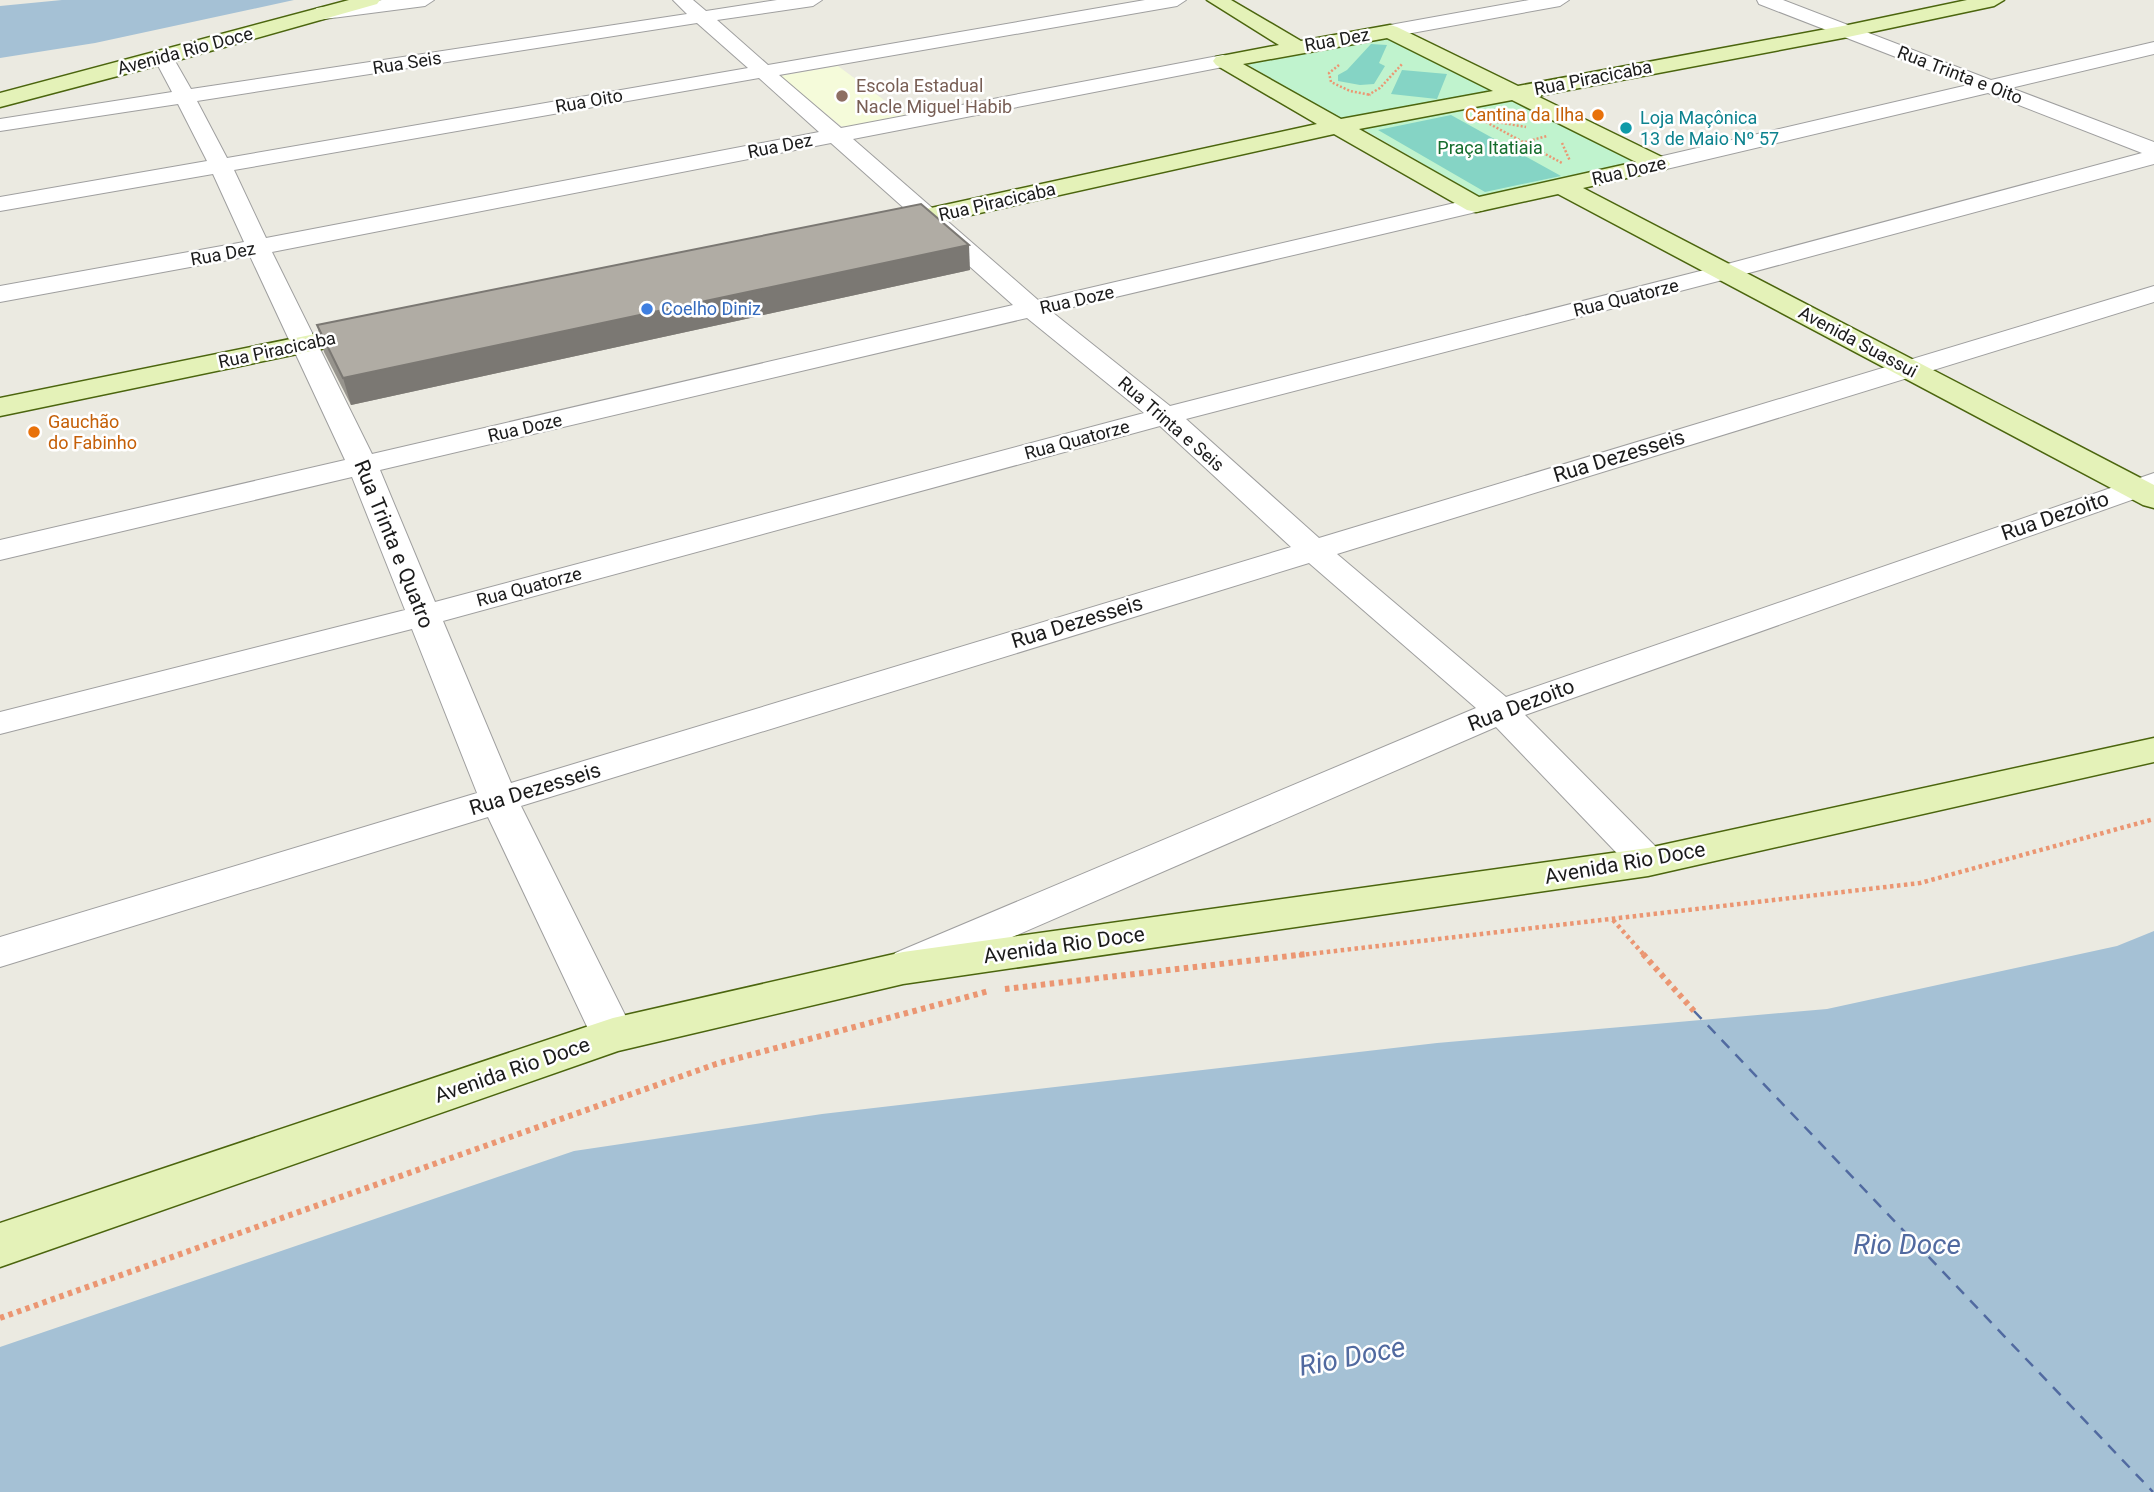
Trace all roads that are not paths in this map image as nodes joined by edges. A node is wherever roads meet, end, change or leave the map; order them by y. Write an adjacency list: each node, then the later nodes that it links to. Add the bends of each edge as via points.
1 (370, 0): 10 (street, Avenida Rio Doce)
2 (425, 0): 10 (street)
3 (813, 0): 9 (street, Rua Seis)
4 (1177, 0): 17 (street, Rua Oito)
5 (1217, 0): 13 (street)
6 (1560, 0): 11 (street, Rua Dez)
7 (1766, 0): 12 (street, Rua Trinta e Oito)
8 (1994, 0): 12 (street, Rua Piracicaba)
9 (692, 9): 17 (street, Rua Trinta e Seis); 20 (street, Rua Seis)
10 (317, 14): 15 (street, Avenida Rio Doce)
11 (1390, 31): 13 (street, Rua Dez); 19 (street)
12 (1848, 31): 18 (street, Rua Trinta e Oito); 19 (street, Rua Piracicaba)
13 (1297, 47): 16 (street, Rua Dez)
14 (2154, 48): 18 (street, Rua Doze)
15 (164, 58): 20 (street, Rua Trinta e Quatro); 21 (street, Avenida Rio Doce)
16 (1223, 61): 23 (street); 24 (street, Rua Dez)
17 (765, 71): 24 (street, Rua Trinta e Seis); 28 (street, Rua Oito)
18 (1991, 87): 25 (street, Rua Trinta e Oito); 27 (street, Rua Doze)
19 (1515, 93): 23 (street, Rua Piracicaba); 27 (street)
20 (186, 96): 22 (street, Rua Seis); 28 (street, Rua Trinta e Quatro)
21 (0, 100)
22 (0, 125)
23 (1339, 126): 31 (street); 32 (street, Rua Piracicaba)
24 (836, 135): 32 (street, Rua Trinta e Seis); 34 (street, Rua Dez)
25 (2154, 150)
26 (2154, 157): 35 (street, Rua Quatorze)
27 (1658, 164): 29 (street, Rua Doze)
28 (220, 165): 30 (street, Rua Oito); 34 (street, Rua Trinta e Quatro)
29 (1563, 187): 31 (street, Rua Doze); 35 (street, Avenida Suassui)
30 (0, 204)
31 (1476, 205): 38 (street, Rua Doze)
32 (930, 217): 33 (street, Rua Piracicaba); 38 (street, Rua Trinta e Seis)
33 (862, 231)
34 (259, 247): 36 (street, Rua Dez); 40 (street, Rua Trinta e Quatro)
35 (1725, 272): 41 (street, Avenida Suassui); 43 (street, Rua Quatorze)
36 (0, 294)
37 (2154, 294): 41 (street, Rua Dezesseis)
38 (1034, 310): 43 (street, Rua Trinta e Seis); 44 (street, Rua Doze)
39 (398, 325): 40 (street, Rua Piracicaba)
40 (303, 345): 42 (street, Rua Piracicaba); 44 (street, Rua Trinta e Quatro)
41 (1907, 368): 45 (street, Avenida Suassui); 47 (street, Rua Dezesseis)
42 (0, 407)
43 (1165, 416): 47 (street, Rua Trinta e Seis); 48 (street, Rua Quatorze)
44 (363, 466): 46 (street, Rua Doze); 48 (street, Rua Trinta e Quatro)
45 (2148, 489): 49 (street, Rua Dezoito)
46 (0, 550)
47 (1313, 550): 49 (street, Rua Trinta e Seis); 52 (street, Rua Dezesseis)
48 (423, 616): 50 (street, Rua Quatorze); 52 (street, Rua Trinta e Quatro)
49 (1501, 711): 53 (street, Rua Trinta e Seis); 55 (street, Rua Dezoito)
50 (0, 723)
51 (2154, 750): 53 (street, Avenida Rio Doce)
52 (499, 800): 54 (street, Rua Dezesseis); 56 (street, Rua Trinta e Quatro)
53 (1648, 862): 55 (street, Avenida Rio Doce)
54 (0, 951)
55 (903, 968): 56 (street, Avenida Rio Doce)
56 (613, 1035): 57 (street, Avenida Rio Doce)
57 (0, 1245)

